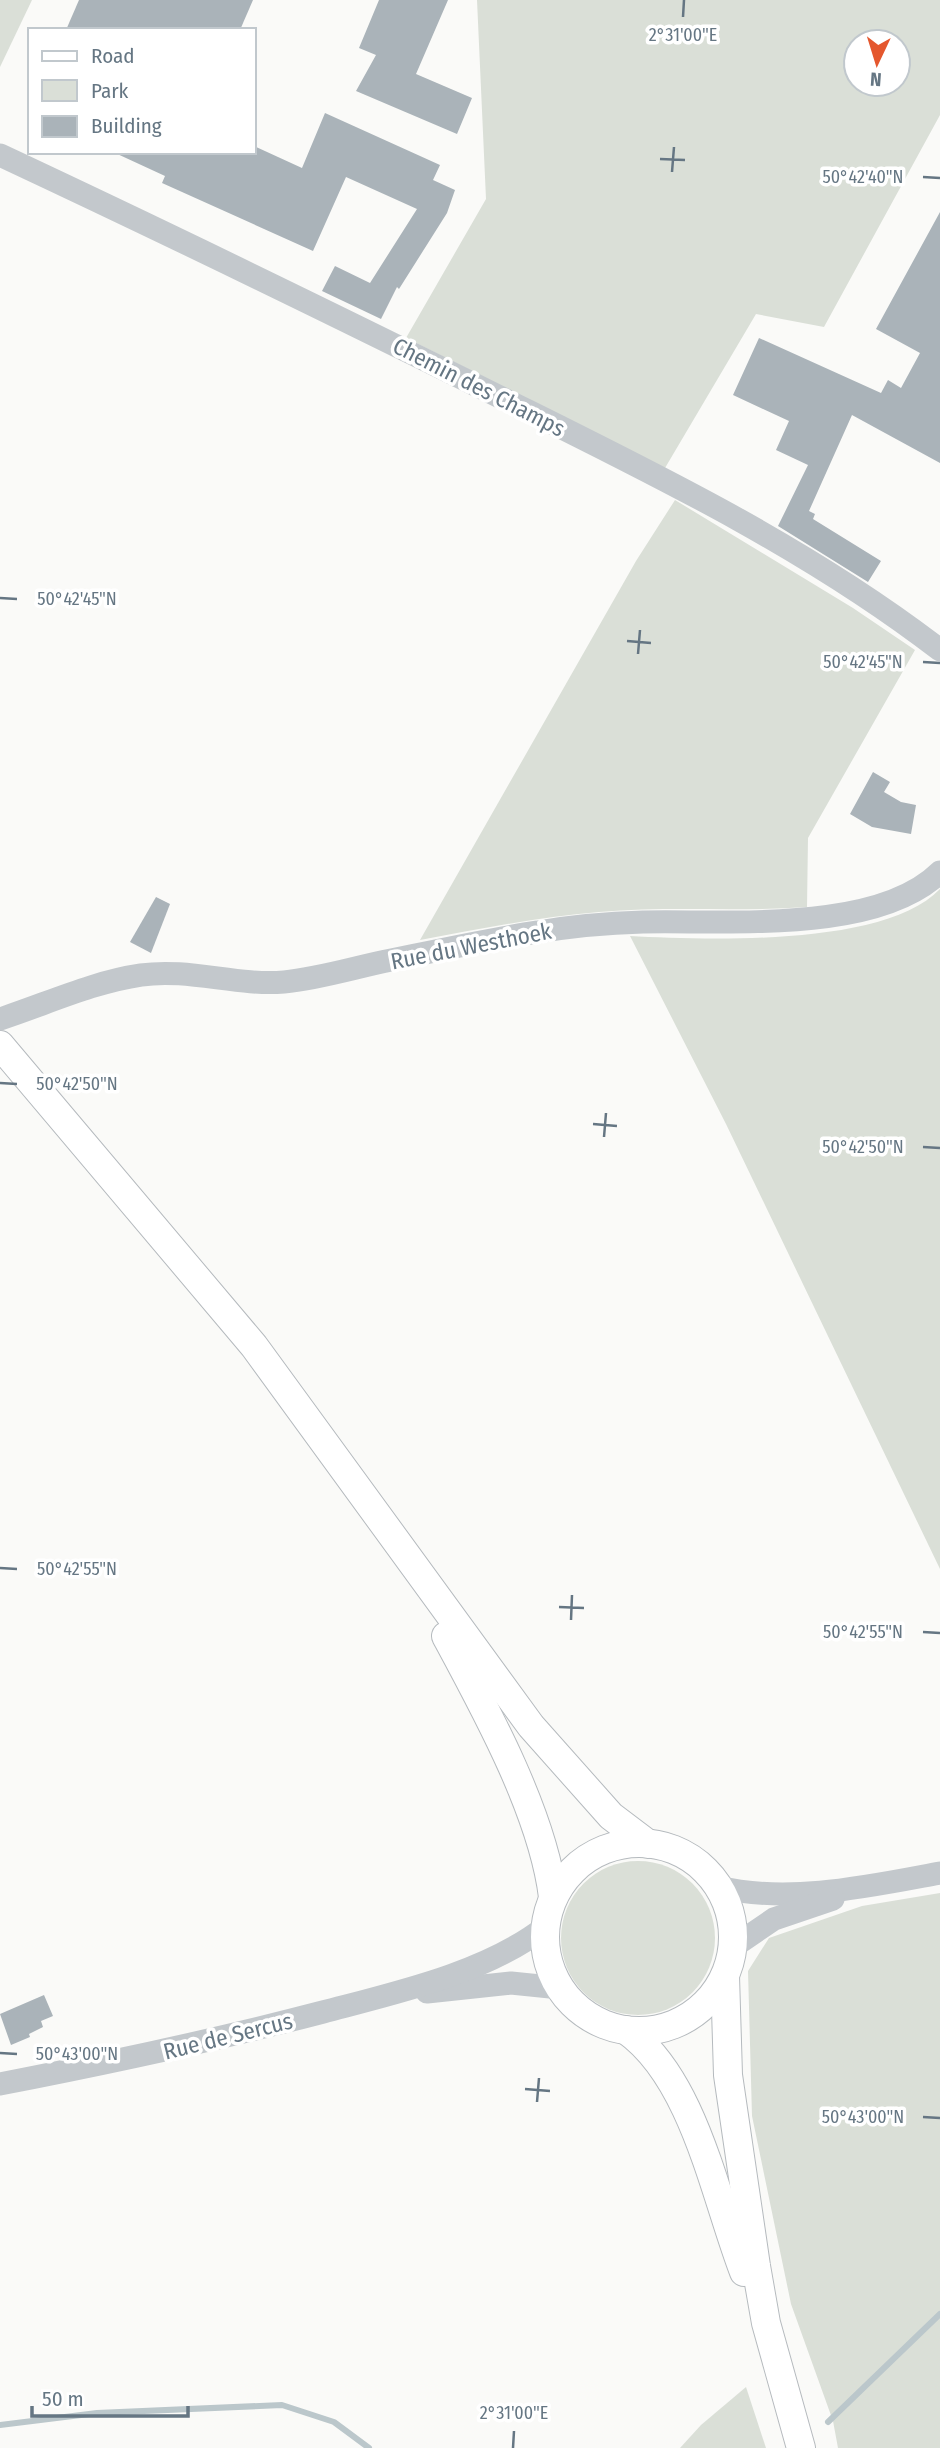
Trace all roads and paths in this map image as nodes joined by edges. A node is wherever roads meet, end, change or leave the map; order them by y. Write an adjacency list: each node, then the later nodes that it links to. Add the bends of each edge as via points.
1 (0, 155): 2 (street, Chemin des Champs, via 319,306 707,503 847,586)
2 (940, 650)
3 (940, 872): 4 (street, Rue du Westhoek, via 897,898 821,916 559,929 283,982 140,975)
4 (0, 1019)
5 (0, 1045): 6 (main road, via 222,1306)
6 (392, 1538): 7 (main road, via 543,1740 611,1816); 11 (main road, via 506,1757 543,1850)
7 (648, 1844): 10 (main road, via 688,1857); 11 (main road, via 623,1844 592,1856 572,1871)
8 (940, 1873): 9 (street)
9 (876, 1885): 10 (street, via 762,1893); 13 (street, via 786,1914)
10 (718, 1887): 13 (main road, via 731,1920)
11 (553, 1897): 12 (main road)
12 (545, 1927): 15 (main road, via 546,1955); 16 (street, Rue de Sercus, via 495,1957)
13 (733, 1947): 14 (main road)
14 (724, 1976): 17 (main road, via 706,2003 688,2018 658,2029); 19 (main road, via 728,2075)
15 (560, 1989): 16 (street, Rue de Sercus, via 512,1983); 17 (main road, via 588,2017)
16 (372, 1999): 18 (street, Rue de Sercus, via 149,2055)
17 (626, 2031): 19 (main road, via 649,2048 676,2089)
18 (0, 2084)
19 (766, 2323): 20 (main road)
20 (801, 2448)

